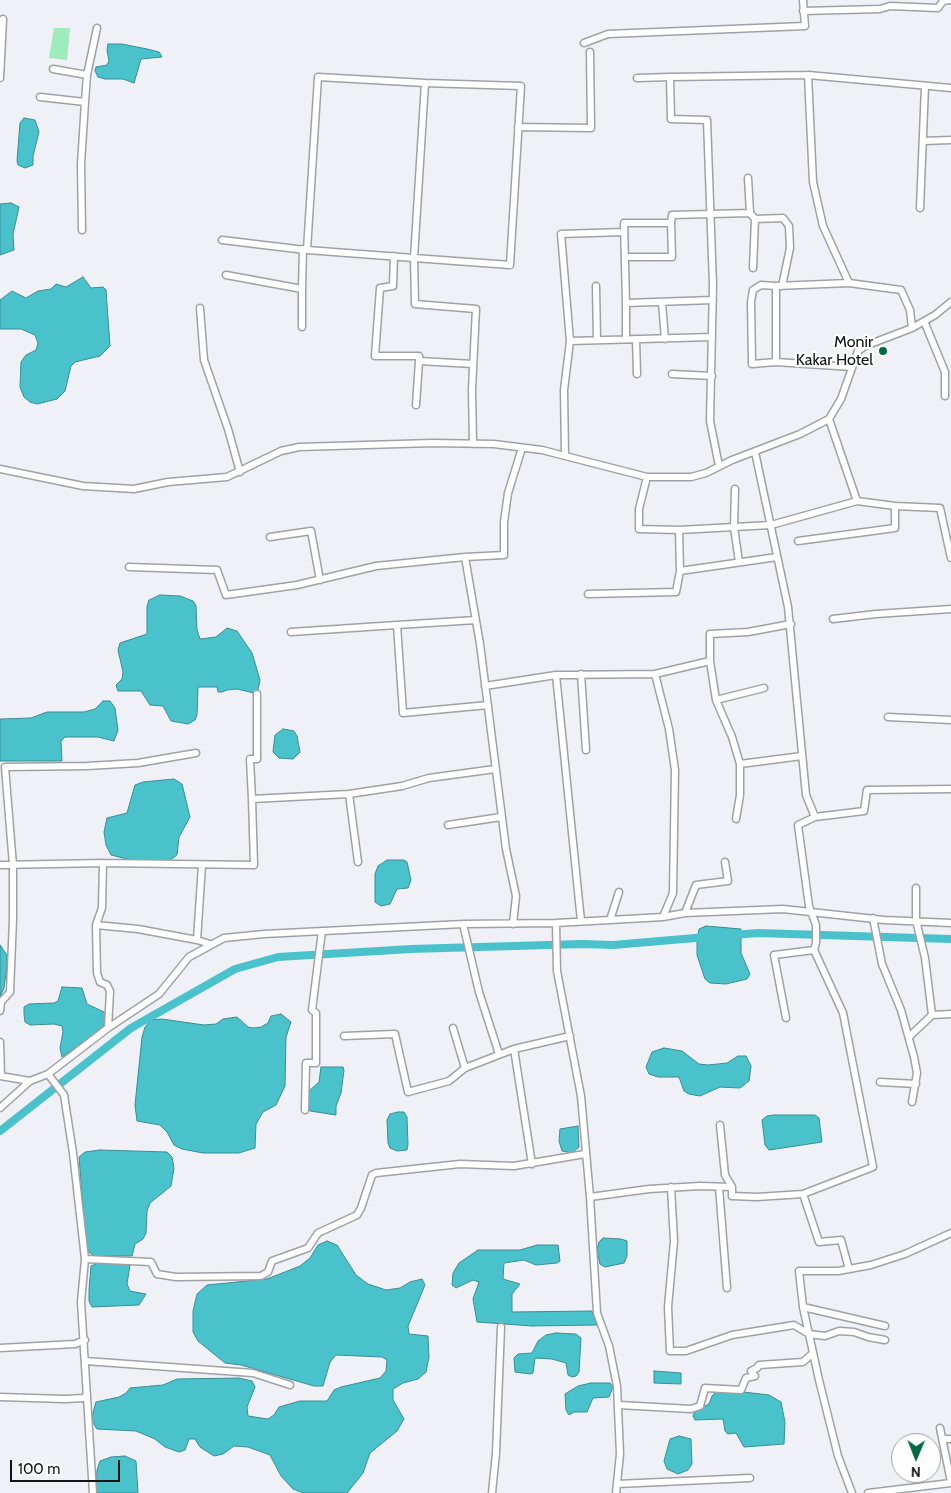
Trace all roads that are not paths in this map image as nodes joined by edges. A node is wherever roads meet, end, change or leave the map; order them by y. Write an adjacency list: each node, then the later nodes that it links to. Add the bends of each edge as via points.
1 (803, 0): 3 (street)
2 (951, 0): 3 (street, via 943,1 938,8 890,6)
3 (803, 12): 6 (street, via 805,26 608,34)
4 (3, 20): 12 (street)
5 (97, 28): 9 (street)
6 (584, 43)
7 (590, 52): 19 (street, via 591,128)
8 (53, 70): 9 (street)
9 (87, 75): 18 (street)
10 (808, 75): 11 (street); 15 (street); 36 (street, via 813,182 823,226)
11 (670, 77): 13 (street); 24 (street, via 671,119 706,120)
12 (0, 78)
13 (637, 78)
14 (426, 83): 19 (street, via 521,86); 30 (street, via 318,76); 33 (street)
15 (925, 86): 16 (street); 20 (street)
16 (951, 88)
17 (40, 96): 18 (street)
18 (85, 102): 27 (street, via 81,164)
19 (518, 127): 33 (street, via 510,265)
20 (923, 140): 21 (street); 23 (street)
21 (951, 140)
22 (748, 178): 25 (street)
23 (920, 208)
24 (710, 213): 25 (street); 26 (street, via 672,215); 40 (street)
25 (752, 216): 34 (street); 38 (street, via 784,218 789,226 790,248)
26 (671, 223): 28 (street, via 624,223); 32 (street, via 672,257)
27 (82, 230)
28 (624, 232): 32 (street); 53 (street, via 561,234)
29 (222, 240): 30 (street)
30 (305, 250): 31 (street); 39 (street)
31 (394, 256): 33 (street); 54 (street, via 394,286 380,288 375,356 419,356)
32 (625, 257): 42 (street)
33 (414, 258): 56 (street, via 415,304 476,309)
34 (753, 268)
35 (226, 275): 39 (street)
36 (849, 283): 38 (street); 47 (street, via 901,290 910,310)
37 (596, 286): 52 (street)
38 (779, 286): 55 (street); 55 (street, via 761,285 753,290 750,319 752,364)
39 (302, 289): 46 (street)
40 (712, 300): 43 (street); 48 (street)
41 (951, 302): 45 (street)
42 (626, 303): 43 (street); 49 (street)
43 (662, 303): 51 (street)
44 (200, 308): 70 (street, via 204,360)
45 (924, 321): 47 (street); 61 (street, via 945,372)
46 (302, 327)
47 (912, 328): 57 (street, via 865,346 858,352)
48 (712, 337): 51 (street); 60 (street)
49 (626, 339): 50 (street); 52 (street)
50 (636, 339): 51 (street); 58 (street)
51 (665, 339)
52 (597, 340): 53 (street)
53 (570, 341): 67 (street, via 564,390)
54 (419, 361): 56 (street); 62 (street)
55 (776, 362): 57 (street)
56 (473, 364): 64 (street)
57 (852, 367): 63 (street, via 841,399)
58 (637, 374)
59 (672, 374): 60 (street)
60 (712, 376): 68 (street, via 710,421)
61 (945, 396)
62 (416, 405)
63 (829, 418): 66 (street); 73 (street)
64 (473, 444): 65 (street); 70 (street, via 306,446 281,451)
65 (522, 448): 67 (street); 80 (street, via 508,493 504,555)
66 (755, 452): 68 (street); 75 (street)
67 (565, 454): 71 (street)
68 (719, 466): 71 (street, via 690,477)
69 (0, 469): 70 (street, via 117,490 168,482 212,480)
70 (240, 472)
71 (647, 477): 77 (street, via 639,509 639,530)
72 (736, 490): 76 (street)
73 (857, 501): 74 (street); 75 (street)
74 (895, 506): 79 (street, via 896,528); 82 (street, via 940,508)
75 (771, 525): 76 (street); 81 (street)
76 (734, 528): 77 (street); 83 (street)
77 (679, 530): 85 (street)
78 (270, 537): 86 (street, via 311,532)
79 (798, 541)
80 (465, 557): 86 (street, via 376,566); 90 (street)
81 (777, 557): 83 (street); 91 (street)
82 (951, 559)
83 (739, 562): 85 (street)
84 (129, 567): 86 (street, via 217,570 226,595)
85 (680, 571): 87 (street, via 676,592)
86 (320, 580)
87 (588, 594)
88 (951, 610): 89 (street)
89 (833, 619)
90 (476, 620): 92 (street); 98 (street)
91 (791, 624): 94 (street, via 748,632 710,634); 107 (street)
92 (397, 625): 93 (street); 102 (street, via 404,713)
93 (291, 632)
94 (710, 661): 96 (street); 101 (street)
95 (581, 674): 96 (street); 97 (street); 105 (street)
96 (655, 674): 127 (street, via 675,770 673,893)
97 (556, 675): 98 (street); 130 (street)
98 (485, 686): 102 (street)
99 (764, 688): 101 (street)
100 (257, 694): 112 (street, via 257,759 250,759)
101 (716, 700): 108 (street)
102 (488, 705): 109 (street)
103 (888, 717): 104 (street)
104 (951, 720)
105 (586, 750)
106 (196, 753): 121 (street, via 138,763 5,768)
107 (802, 756): 108 (street); 114 (street, via 806,795)
108 (740, 764): 115 (street)
109 (495, 769): 111 (street); 113 (street)
110 (951, 789): 114 (street, via 867,790 864,811)
111 (350, 794): 112 (street); 117 (street)
112 (252, 800): 122 (street, via 254,865)
113 (501, 817): 116 (street); 134 (street, via 516,896)
114 (815, 817): 125 (street, via 798,825)
115 (736, 819)
116 (448, 825)
117 (358, 862)
118 (725, 862): 126 (street, via 728,881 696,885)
119 (104, 863): 121 (street); 122 (street); 136 (street, via 102,908)
120 (0, 865): 121 (street)
121 (13, 865): 141 (street, via 10,992 1,1002)
122 (202, 865): 138 (street)
123 (916, 888): 135 (street)
124 (619, 892): 129 (street)
125 (812, 911): 126 (street); 128 (street); 140 (street, via 816,924)
126 (685, 913): 127 (street)
127 (663, 916): 129 (street)
128 (873, 918): 135 (street); 149 (street, via 882,964)
129 (610, 920): 130 (street)
130 (581, 921): 131 (street)
131 (556, 923): 134 (street); 148 (street, via 556,971)
132 (951, 923): 135 (street)
133 (463, 924): 134 (street); 137 (street); 152 (street)
134 (513, 924)
135 (917, 924): 143 (street)
136 (96, 925): 138 (street); 145 (street, via 96,973 110,991)
137 (322, 931): 139 (street, via 237,936); 161 (street, via 312,1010 316,1013 316,1063 306,1063)
138 (197, 940): 139 (street)
139 (210, 944): 145 (street, via 190,957 159,994)
140 (815, 946): 144 (street, via 774,955); 168 (street, via 843,1013 873,1166)
141 (0, 1011)
142 (951, 1014): 143 (street)
143 (932, 1015): 149 (street)
144 (786, 1018)
145 (108, 1028): 155 (street)
146 (454, 1028): 153 (street)
147 (344, 1036): 153 (street, via 395,1034 408,1092 449,1081)
148 (570, 1036): 151 (street); 163 (street)
149 (910, 1036): 158 (street)
150 (0, 1042): 154 (street)
151 (514, 1049): 152 (street); 164 (street)
152 (499, 1054): 153 (street)
153 (466, 1068)
154 (1, 1076): 156 (street)
155 (50, 1076): 156 (street); 171 (street, via 64,1095)
156 (30, 1082): 160 (street)
157 (880, 1082): 158 (street)
158 (916, 1084): 159 (street)
159 (912, 1102)
160 (0, 1108)
161 (305, 1110)
162 (720, 1125): 167 (street, via 725,1175)
163 (585, 1154): 164 (street); 169 (street)
164 (532, 1164): 171 (street, via 460,1164 376,1174 372,1176 357,1215 318,1233 308,1248 272,1261 268,1272 261,1276 176,1277 157,1274 151,1262)
165 (671, 1187): 166 (street); 169 (street); 177 (street, via 674,1241 668,1306 670,1351 686,1351 732,1335 794,1325)
166 (719, 1187): 167 (street); 173 (street)
167 (732, 1187): 168 (street, via 732,1196)
168 (803, 1194): 172 (street, via 819,1242 842,1240)
169 (590, 1197): 186 (street, via 597,1313 609,1346)
170 (951, 1234): 172 (street, via 905,1254)
171 (85, 1259): 178 (street, via 81,1302)
172 (849, 1269): 174 (street, via 799,1271)
173 (727, 1288)
174 (803, 1307): 175 (street); 177 (street)
175 (885, 1326)
176 (501, 1327): 194 (street)
177 (809, 1334): 179 (street, via 825,1336 839,1331 854,1332); 181 (street)
178 (85, 1340): 180 (street, via 67,1345); 182 (street)
179 (885, 1340)
180 (0, 1348)
181 (813, 1353): 186 (street, via 799,1362 759,1365 751,1371 755,1376 746,1378 741,1390 704,1388 700,1406 691,1409); 196 (street, via 838,1456)
182 (86, 1361): 183 (street, via 253,1373); 184 (street)
183 (290, 1384)
184 (87, 1394): 185 (street, via 84,1398 65,1399); 193 (street)
185 (0, 1396)
186 (618, 1405): 192 (street, via 620,1454)
187 (940, 1428): 188 (street)
188 (942, 1439): 189 (street); 191 (street)
189 (951, 1439)
190 (750, 1478): 192 (street)
191 (951, 1482): 197 (street)
192 (617, 1484): 195 (street)
193 (93, 1493)
194 (492, 1493)
195 (616, 1493)
196 (852, 1493)
197 (868, 1493)

